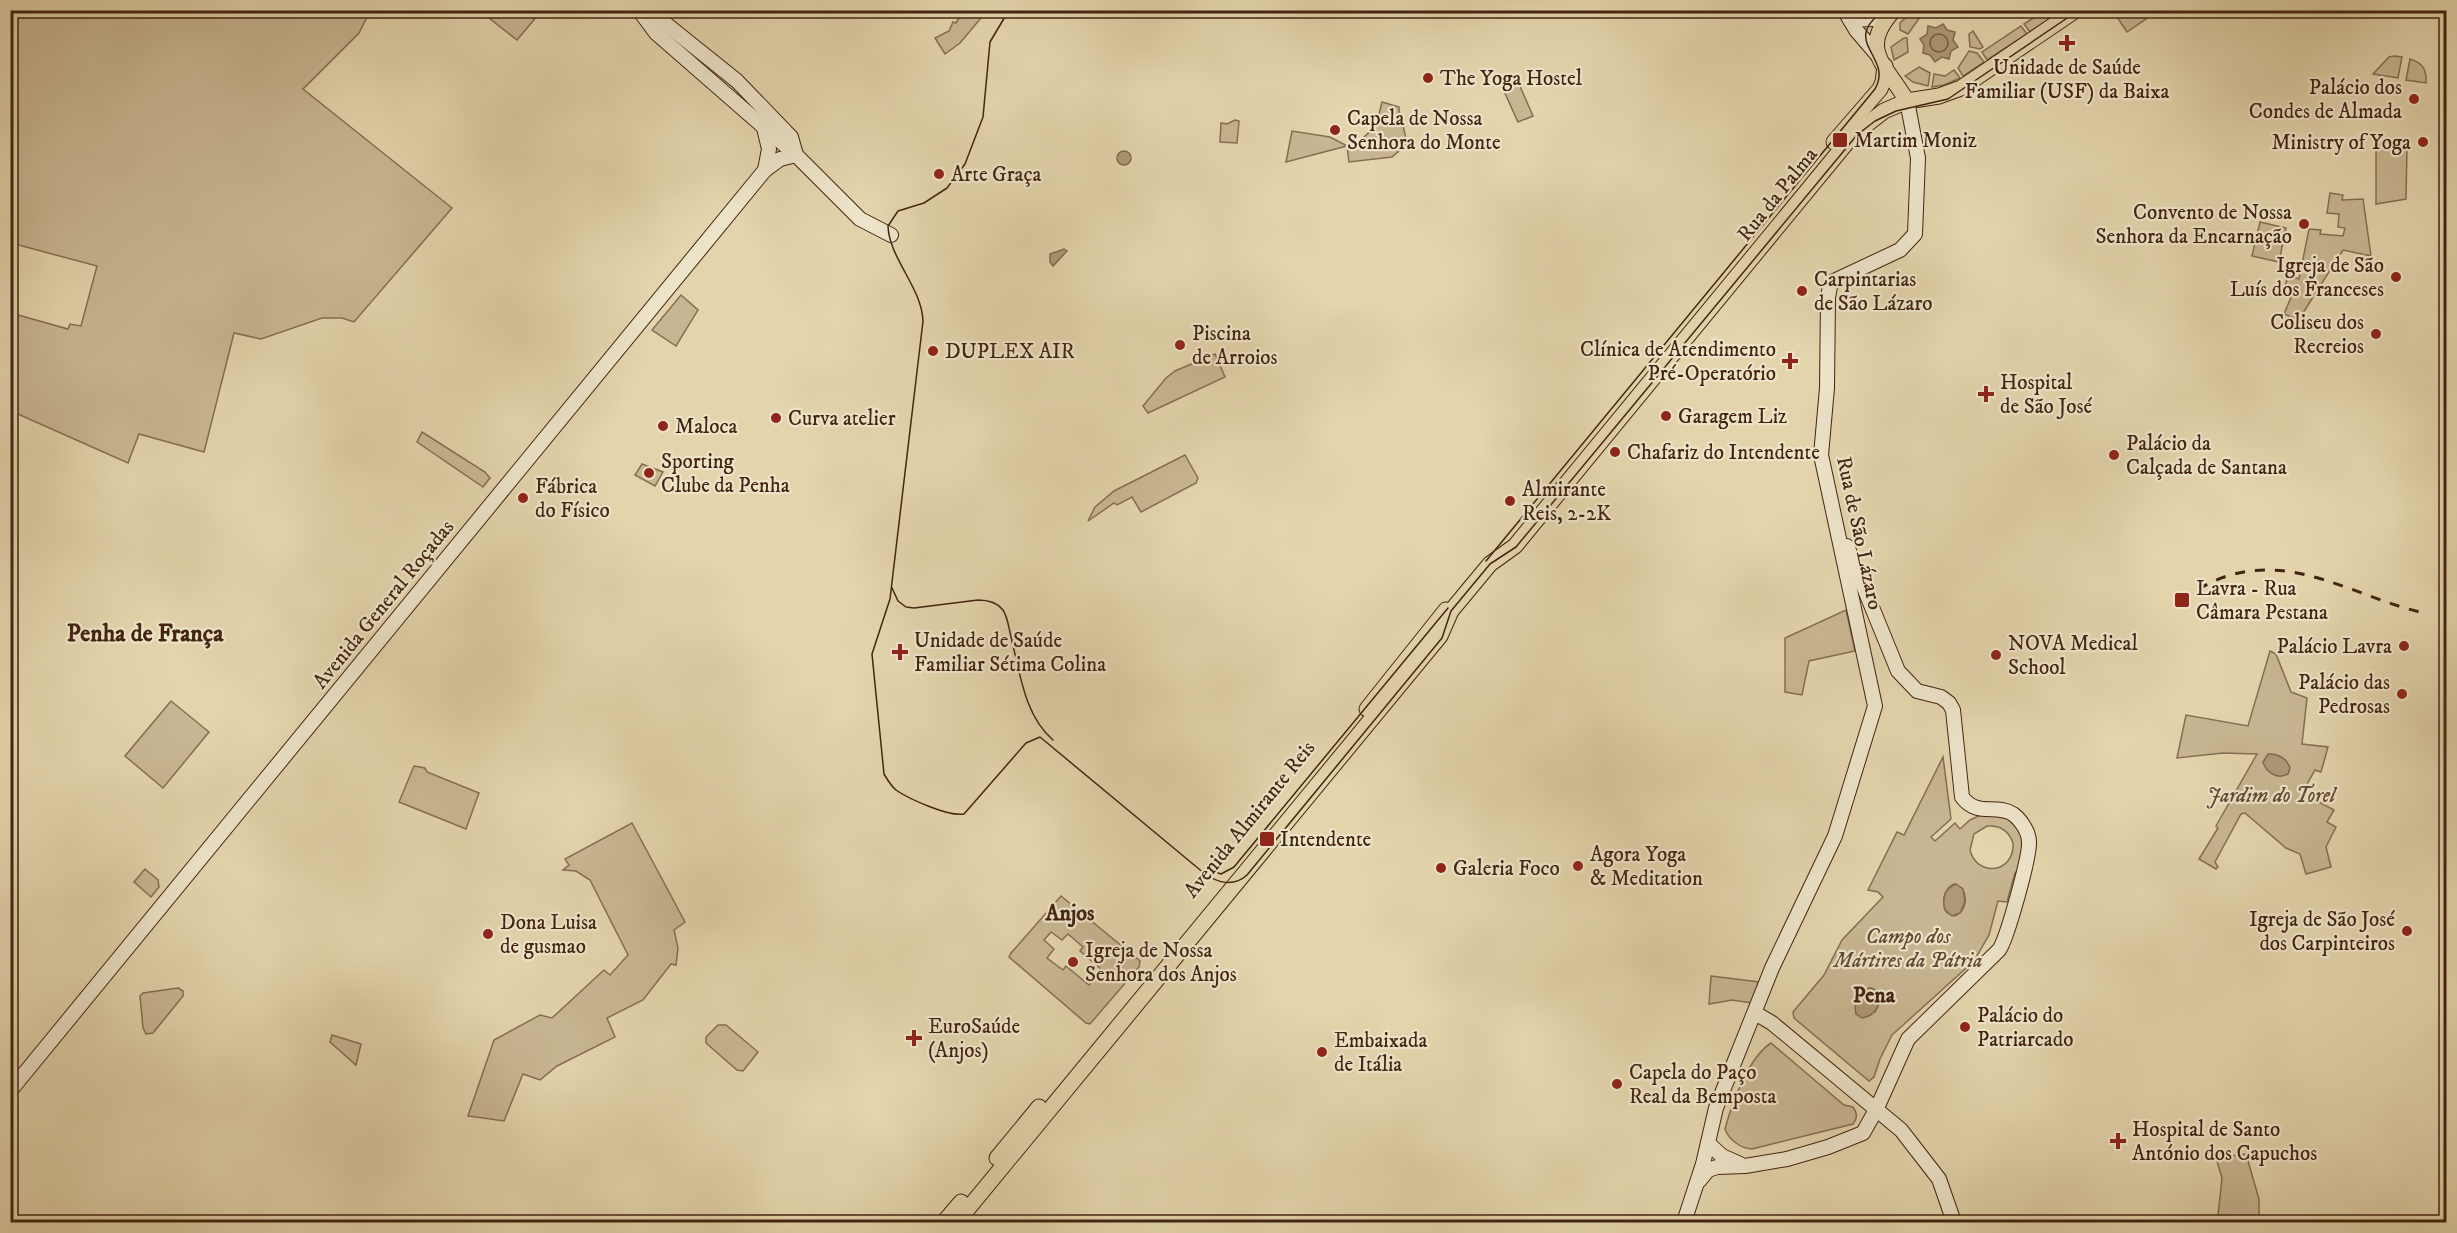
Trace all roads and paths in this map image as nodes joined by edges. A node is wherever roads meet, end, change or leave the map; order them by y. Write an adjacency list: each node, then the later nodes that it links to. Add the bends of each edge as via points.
1 (640, 10): 7 (street, via 656,33); 8 (street, via 666,24 737,81 791,137)
2 (1892, 10): 4 (street, via 1873,19); 5 (main road, Rua da Palma, via 1876,36)
3 (2076, 10): 6 (main road, Rua da Palma, via 1960,88)
4 (1847, 15): 5 (street)
5 (1882, 61): 6 (main road); 11 (main road, Rua da Palma, via 1880,89)
6 (1907, 101): 11 (main road, Rua da Palma, via 1875,116 1853,135); 13 (street, Rua de São Lázaro, via 1918,158 1914,234 1900,250 1836,279 1828,291 1827,386 1820,453)
7 (763, 126): 8 (street); 9 (street, via 768,149)
8 (796, 155): 9 (street, Avenida General Roçadas, via 780,159); 10 (street, via 860,219)
9 (765, 170): 16 (street, Avenida General Roçadas)
10 (891, 235)
11 (1608, 425): 12 (main road, Rua da Palma)
12 (1589, 447): 14 (main road, Avenida Almirante Reis, via 1515,546 1490,564 1456,604 1440,636)
13 (1833, 514): 15 (street, Rua de São Lázaro, via 1875,701 1832,843); 17 (street, via 1898,671 1917,691 1941,697 1953,710 1962,797 1978,810 2012,814 2023,825 2030,843 2007,936 1999,950 1908,1039)
14 (1226, 888): 21 (main road, Avenida Almirante Reis); 22 (main road, Avenida Almirante Reis)
15 (1755, 1013): 17 (street); 18 (street, via 1716,1108)
16 (10, 1091)
17 (1877, 1108): 19 (street, via 1859,1136 1787,1159); 24 (street, via 1901,1130 1938,1176)
18 (1708, 1143): 19 (street, via 1722,1156); 20 (street)
19 (1745, 1166): 20 (street, via 1708,1170)
20 (1697, 1182): 23 (street)
21 (944, 1222)
22 (957, 1222)
23 (1684, 1222)
24 (1954, 1222)

